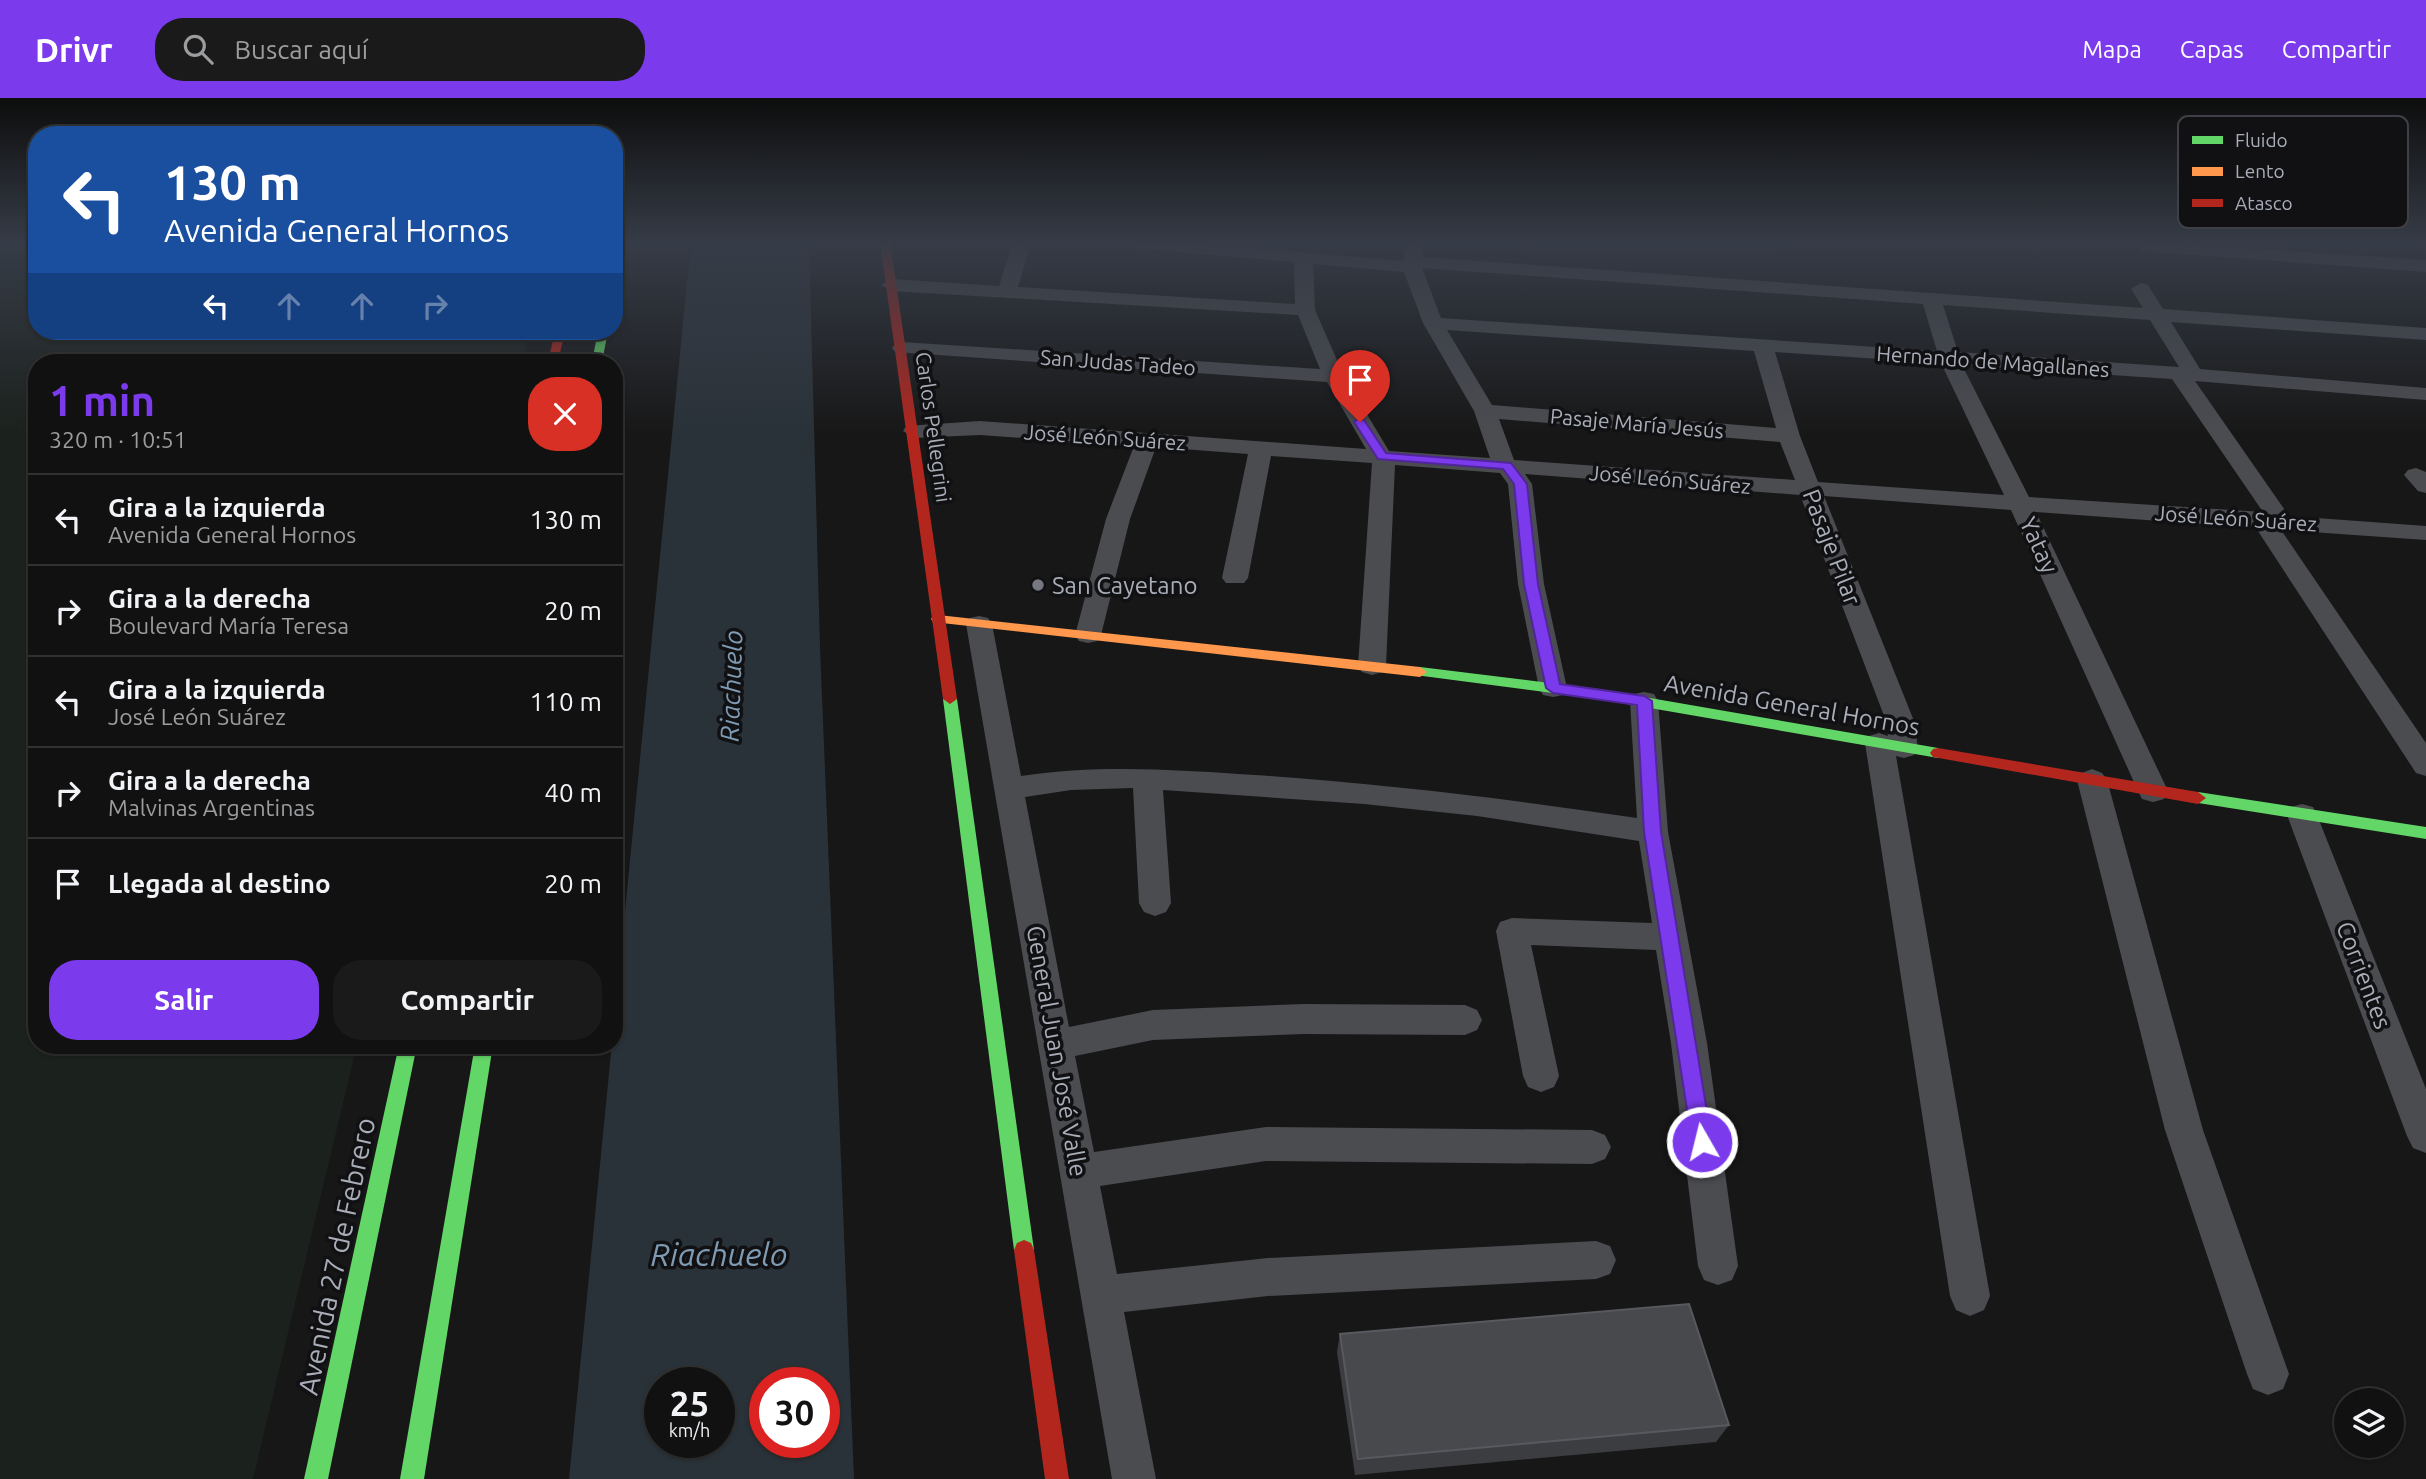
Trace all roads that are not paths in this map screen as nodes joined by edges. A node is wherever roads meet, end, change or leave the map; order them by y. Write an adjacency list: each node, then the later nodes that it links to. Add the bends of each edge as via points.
1 (895, 306): 13 (main road, Carlos Pellegrini)
2 (1252, 306): 8 (street)
3 (1305, 306): 8 (street)
4 (1428, 306): 10 (street)
5 (1934, 306): 14 (street, Yatay)
6 (2064, 306): 9 (street)
7 (2153, 306): 9 (street)
8 (1305, 310): 16 (street)
9 (2157, 313): 11 (street); 15 (street)
10 (1433, 323): 12 (street, Hernando de Magallanes); 18 (street)
11 (2426, 334)
12 (1762, 344): 14 (street, Hernando de Magallanes); 20 (street, Pasaje Pilar)
13 (902, 348): 16 (street, San Judas Tadeo); 19 (main road, Carlos Pellegrini)
14 (1949, 359): 15 (street, Hernando de Magallanes); 26 (street, Yatay)
15 (2187, 374): 17 (street, Hernando de Magallanes); 27 (street)
16 (1334, 376): 23 (street)
17 (2426, 394)
18 (1485, 411): 20 (street, Pasaje María Jesús); 24 (street)
19 (914, 431): 21 (street, José León Suárez, via 971,427); 30 (main road, Carlos Pellegrini)
20 (1789, 436): 25 (street, Pasaje Pilar)
21 (1148, 439): 22 (street, José León Suárez); 32 (street, via 1118,519)
22 (1261, 448): 23 (street, José León Suárez); 29 (street)
23 (1382, 456): 24 (street, José León Suárez); 33 (street, via 1385,467)
24 (1506, 466): 25 (street, José León Suárez); 34 (street, via 1520,484 1531,584)
25 (1809, 491): 26 (street, José León Suárez); 36 (street, Pasaje Pilar, via 1900,721)
26 (2020, 503): 27 (street, José León Suárez); 41 (street, Yatay)
27 (2271, 520): 28 (street, José León Suárez); 37 (street)
28 (2426, 533)
29 (1236, 578)
30 (938, 619): 31 (main road, Avenida General Hornos); 62 (main road, via 1012,1180)
31 (979, 624): 32 (main road, Avenida General Hornos); 40 (street, General Juan José Valle)
32 (1088, 635): 33 (main road, Avenida General Hornos)
33 (1372, 666): 34 (main road, Avenida General Hornos)
34 (1553, 688): 35 (main road, Avenida General Hornos)
35 (1644, 701): 36 (main road, Avenida General Hornos); 43 (street)
36 (1892, 746): 39 (main road, Avenida General Hornos); 58 (street, Pasaje Pilar)
37 (2426, 766)
38 (1147, 779): 40 (street, via 1071,779); 43 (street, via 1435,799); 45 (street)
39 (2092, 780): 41 (main road, Avenida General Hornos); 59 (street, via 2184,1130)
40 (1011, 788): 48 (street, General Juan José Valle)
41 (2153, 791): 42 (main road, Avenida General Hornos)
42 (2302, 815): 44 (main road, Avenida General Hornos); 52 (street, Corrientes)
43 (1653, 832): 46 (street)
44 (2426, 833)
45 (1155, 903)
46 (1670, 937): 51 (street, via 1512,931); 56 (street)
47 (1465, 1020): 48 (street, via 1304,1019 1153,1025)
48 (1054, 1045): 54 (street, General Juan José Valle)
49 (406, 1054): 60 (main road, Avenida 27 de Febrero)
50 (483, 1054): 61 (main road)
51 (1541, 1076)
52 (2426, 1136)
53 (1592, 1147): 54 (street, via 1266,1144)
54 (1078, 1172): 57 (street, General Juan José Valle)
55 (1596, 1260): 57 (street, via 1268,1277)
56 (1718, 1266)
57 (1102, 1295): 63 (street, General Juan José Valle)
58 (1970, 1296)
59 (2268, 1374)
60 (316, 1479)
61 (412, 1479)
62 (1057, 1479)
63 (1134, 1479)

